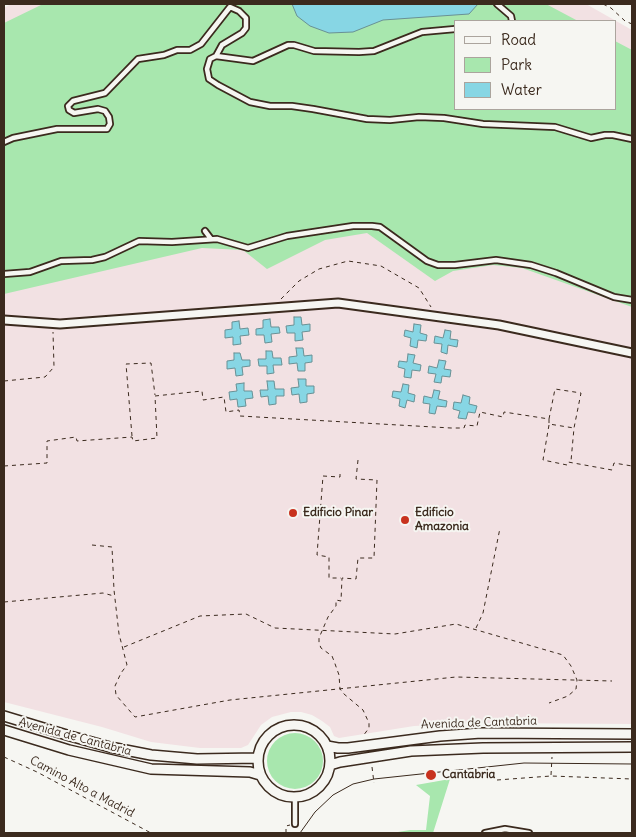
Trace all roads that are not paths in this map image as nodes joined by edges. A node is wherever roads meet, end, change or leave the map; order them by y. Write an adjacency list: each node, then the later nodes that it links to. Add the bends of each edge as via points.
1 (235, 4): 3 (lane)
2 (497, 4): 4 (lane)
3 (230, 7): 6 (lane, via 246,18 246,28 222,45); 8 (lane, via 201,44 190,50 138,59 104,93 73,101 68,106 74,113 98,108 105,111 110,124 107,129 57,129)
4 (512, 18)
5 (454, 29): 6 (lane, via 422,32 374,51 314,51 288,45 253,61)
6 (216, 56): 7 (lane, via 210,59 206,69 209,79 250,102 270,106 292,106 367,119 436,118 555,127 591,138 605,135)
7 (632, 139)
8 (4, 142)
9 (204, 231): 10 (lane)
10 (212, 239): 11 (lane, via 139,241 92,260 61,261 30,272); 12 (lane, via 248,248 287,236 334,228 380,227 427,261 438,265 496,260 531,266 614,297)
11 (4, 274)
12 (632, 300)
13 (4, 320): 14 (street, via 60,324 338,303 499,325)
14 (632, 353)
15 (4, 716): 20 (street, Avenida de Cantabria, via 70,736 151,754 197,759)
16 (4, 730): 22 (street, Avenida de Cantabria, via 69,750 151,769)
17 (632, 734): 18 (street, Avenida de Cantabria, via 481,734 338,748)
18 (328, 746): 20 (street, via 312,729 294,724 276,729 264,740); 21 (street)
19 (632, 747): 21 (street, Avenida de Cantabria, via 411,751)
20 (257, 758): 22 (street)
21 (330, 765): 23 (street, via 326,779 318,788)
22 (260, 774): 23 (street, via 271,790)
23 (294, 797): 24 (lane)
24 (295, 824)
25 (485, 833): 26 (lane, via 505,829)
26 (529, 833)

